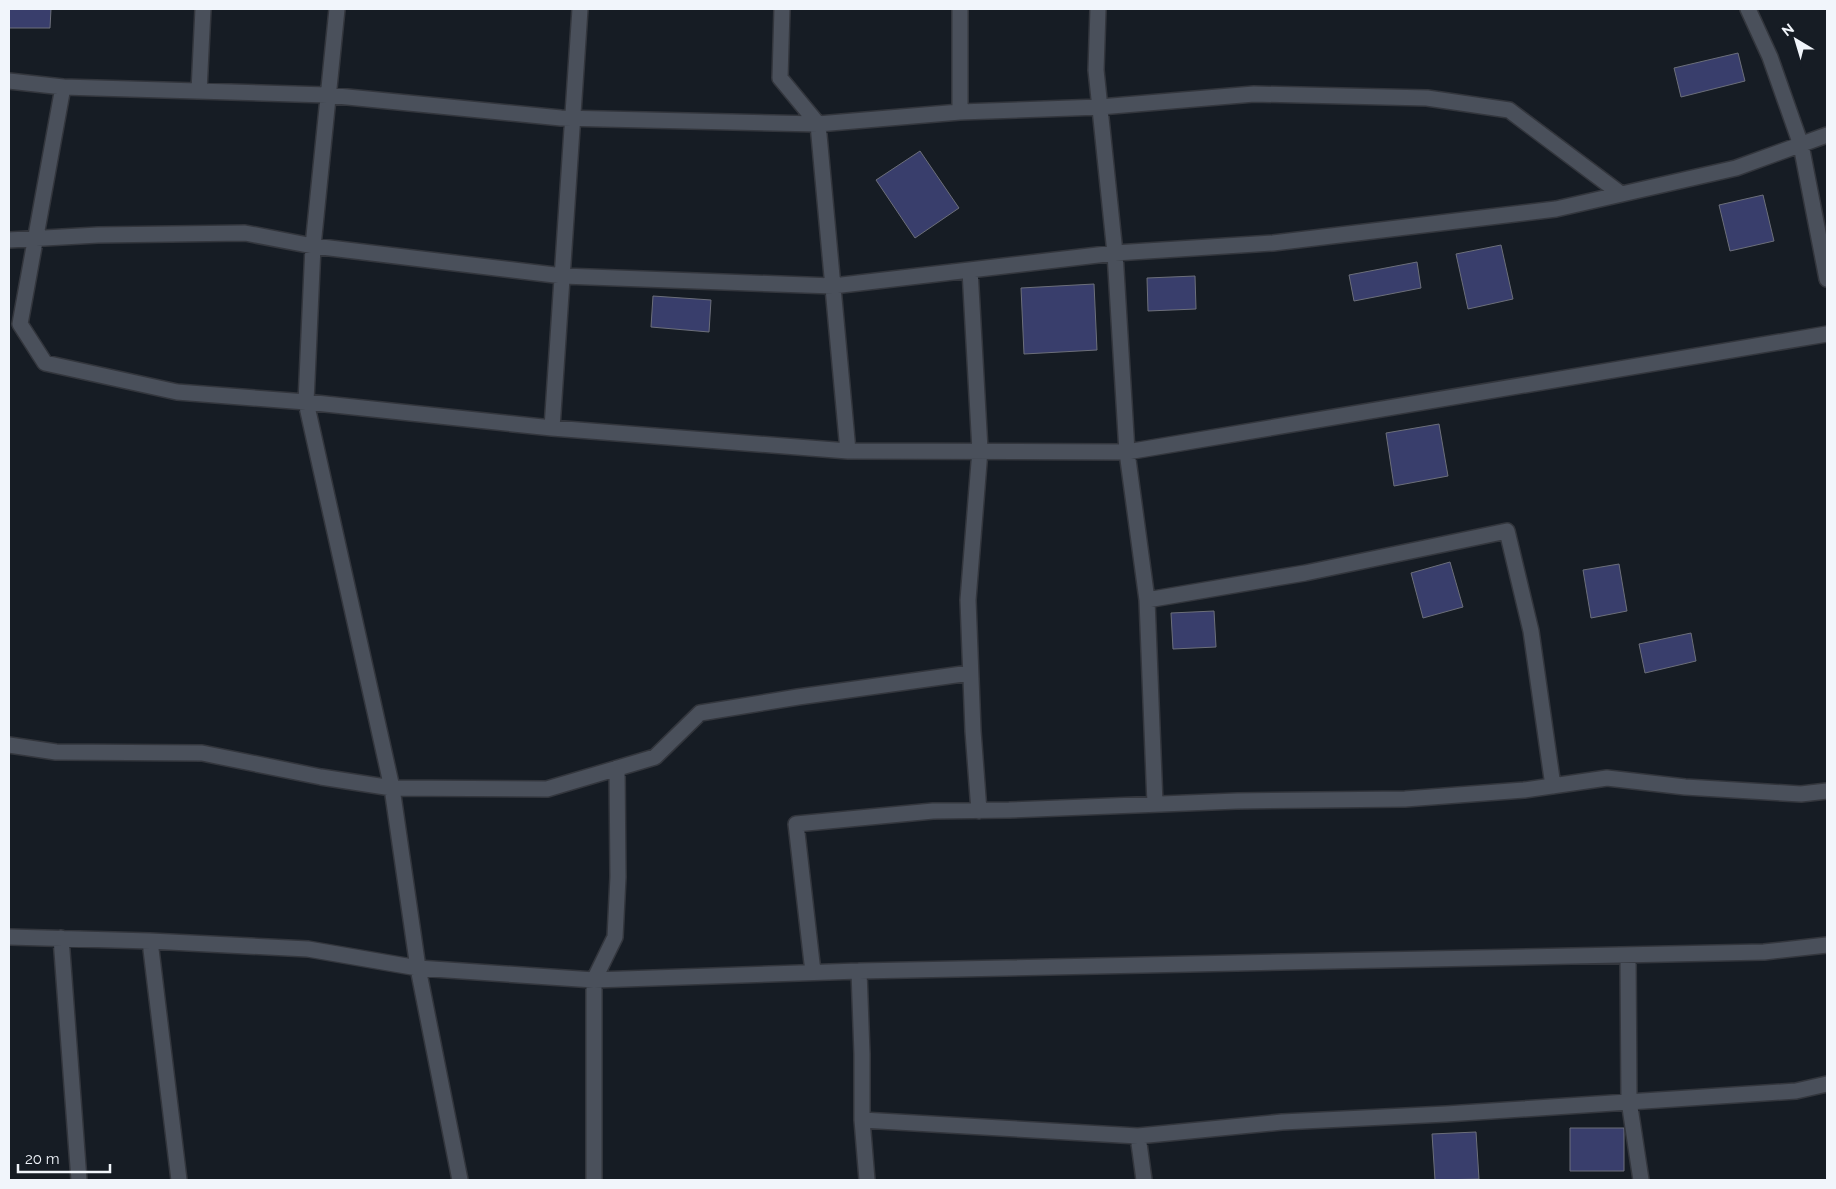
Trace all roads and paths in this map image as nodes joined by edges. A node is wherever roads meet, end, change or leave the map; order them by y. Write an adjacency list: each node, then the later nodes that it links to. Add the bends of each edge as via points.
1 (203, 9): 10 (street)
2 (337, 9): 11 (street)
3 (580, 9): 14 (street)
4 (782, 9): 15 (street, via 780,78)
5 (960, 9): 13 (street)
6 (1098, 9): 12 (street, via 1096,70)
7 (1748, 9): 17 (street, via 1770,57)
8 (9, 81): 9 (street)
9 (63, 87): 10 (street); 19 (street)
10 (200, 91): 11 (street)
11 (327, 95): 14 (street); 21 (street)
12 (1100, 107): 13 (street); 18 (street, via 1254,94 1427,98 1509,110); 22 (street)
13 (960, 112): 15 (street)
14 (573, 118): 15 (street); 24 (street)
15 (818, 124): 26 (street)
16 (1827, 135): 17 (street)
17 (1801, 144): 18 (street, via 1736,168); 25 (street)
18 (1622, 194): 22 (street, via 1556,209 1292,240)
19 (36, 238): 20 (street); 21 (street, via 245,234); 28 (street, via 20,324 45,363 177,392)
20 (9, 240)
21 (313, 246): 24 (street); 28 (street)
22 (1115, 254): 23 (street); 32 (street)
23 (970, 270): 26 (street); 30 (street)
24 (562, 276): 26 (street); 29 (street)
25 (1827, 279)
26 (833, 286): 31 (street)
27 (1827, 334): 32 (street)
28 (306, 402): 29 (street); 38 (street)
29 (552, 428): 31 (street)
30 (980, 450): 31 (street); 32 (street); 34 (street, via 968,600)
31 (848, 451)
32 (1127, 452): 33 (street)
33 (1147, 600): 37 (street, via 1305,573 1506,531 1531,631); 40 (street)
34 (970, 673): 36 (street, via 700,713 655,757); 41 (street)
35 (9, 745): 38 (street, via 56,752 202,753)
36 (617, 768): 38 (street, via 547,789); 50 (street, via 615,937)
37 (1553, 786): 39 (street, via 1608,778 1685,787 1802,794); 40 (street, via 1405,799)
38 (392, 788): 47 (street)
39 (1827, 791)
40 (1155, 804): 41 (street)
41 (979, 811): 49 (street, via 933,811 796,824)
42 (9, 937): 43 (street)
43 (61, 938): 44 (street); 55 (street)
44 (150, 941): 47 (street, via 308,949); 56 (street)
45 (1827, 945): 46 (street, via 1764,952)
46 (1628, 955): 48 (street); 52 (street)
47 (418, 968): 50 (street); 57 (street)
48 (859, 971): 49 (street); 53 (street)
49 (813, 972): 50 (street)
50 (594, 980): 58 (street)
51 (1827, 1084): 52 (street, via 1796,1091)
52 (1629, 1100): 54 (street, via 1282,1122); 61 (street)
53 (862, 1120): 54 (street); 59 (street)
54 (1138, 1136): 60 (street)
55 (79, 1180)
56 (179, 1180)
57 (460, 1180)
58 (594, 1180)
59 (867, 1180)
60 (1144, 1180)
61 (1641, 1180)

